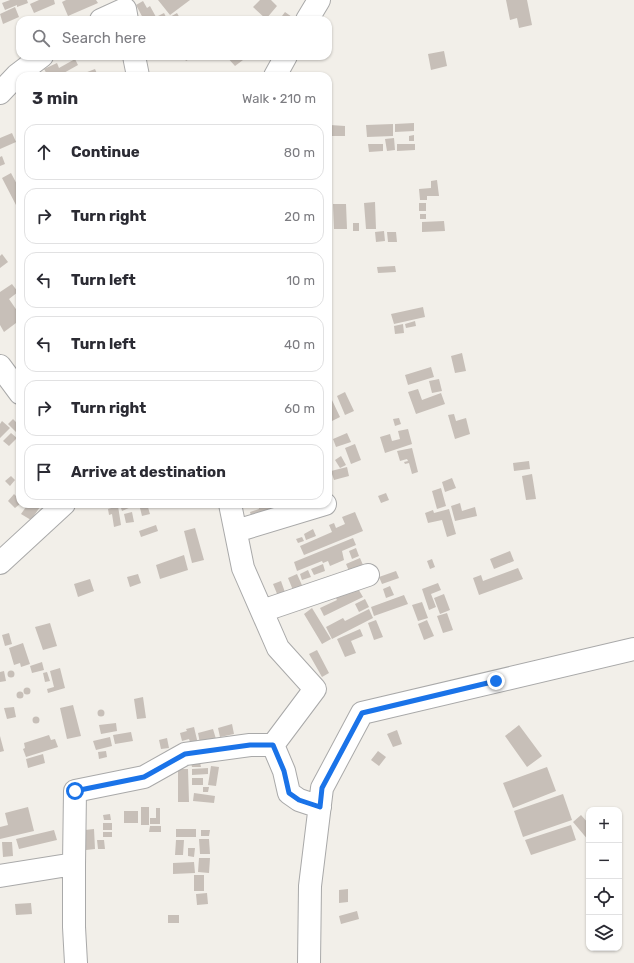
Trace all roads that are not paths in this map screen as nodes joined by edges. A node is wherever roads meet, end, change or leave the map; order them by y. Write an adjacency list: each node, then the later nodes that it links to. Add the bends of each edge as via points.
1 (319, 0): 4 (street)
2 (110, 16): 3 (street, via 125,9)
3 (126, 16)
4 (309, 16)
5 (36, 60): 8 (street)
6 (135, 60): 9 (street)
7 (284, 60): 10 (street)
8 (20, 72)
9 (137, 72)
10 (276, 72)
11 (16, 75): 12 (street)
12 (0, 93)
13 (0, 366): 14 (street)
14 (16, 388)
15 (60, 508): 19 (street)
16 (231, 508): 18 (street)
17 (312, 508): 18 (street)
18 (236, 531): 21 (street, via 243,568)
19 (0, 563)
20 (368, 575): 21 (street)
21 (262, 611): 23 (street, via 278,648 315,689)
22 (634, 648): 24 (street, via 362,713 322,788)
23 (273, 745): 24 (street, via 284,771 289,793 299,800); 25 (street, via 250,745 185,754 144,777 75,791)
24 (320, 807): 28 (street, via 310,886)
25 (74, 864): 26 (street); 27 (street)
26 (0, 876)
27 (76, 963)
28 (309, 963)

